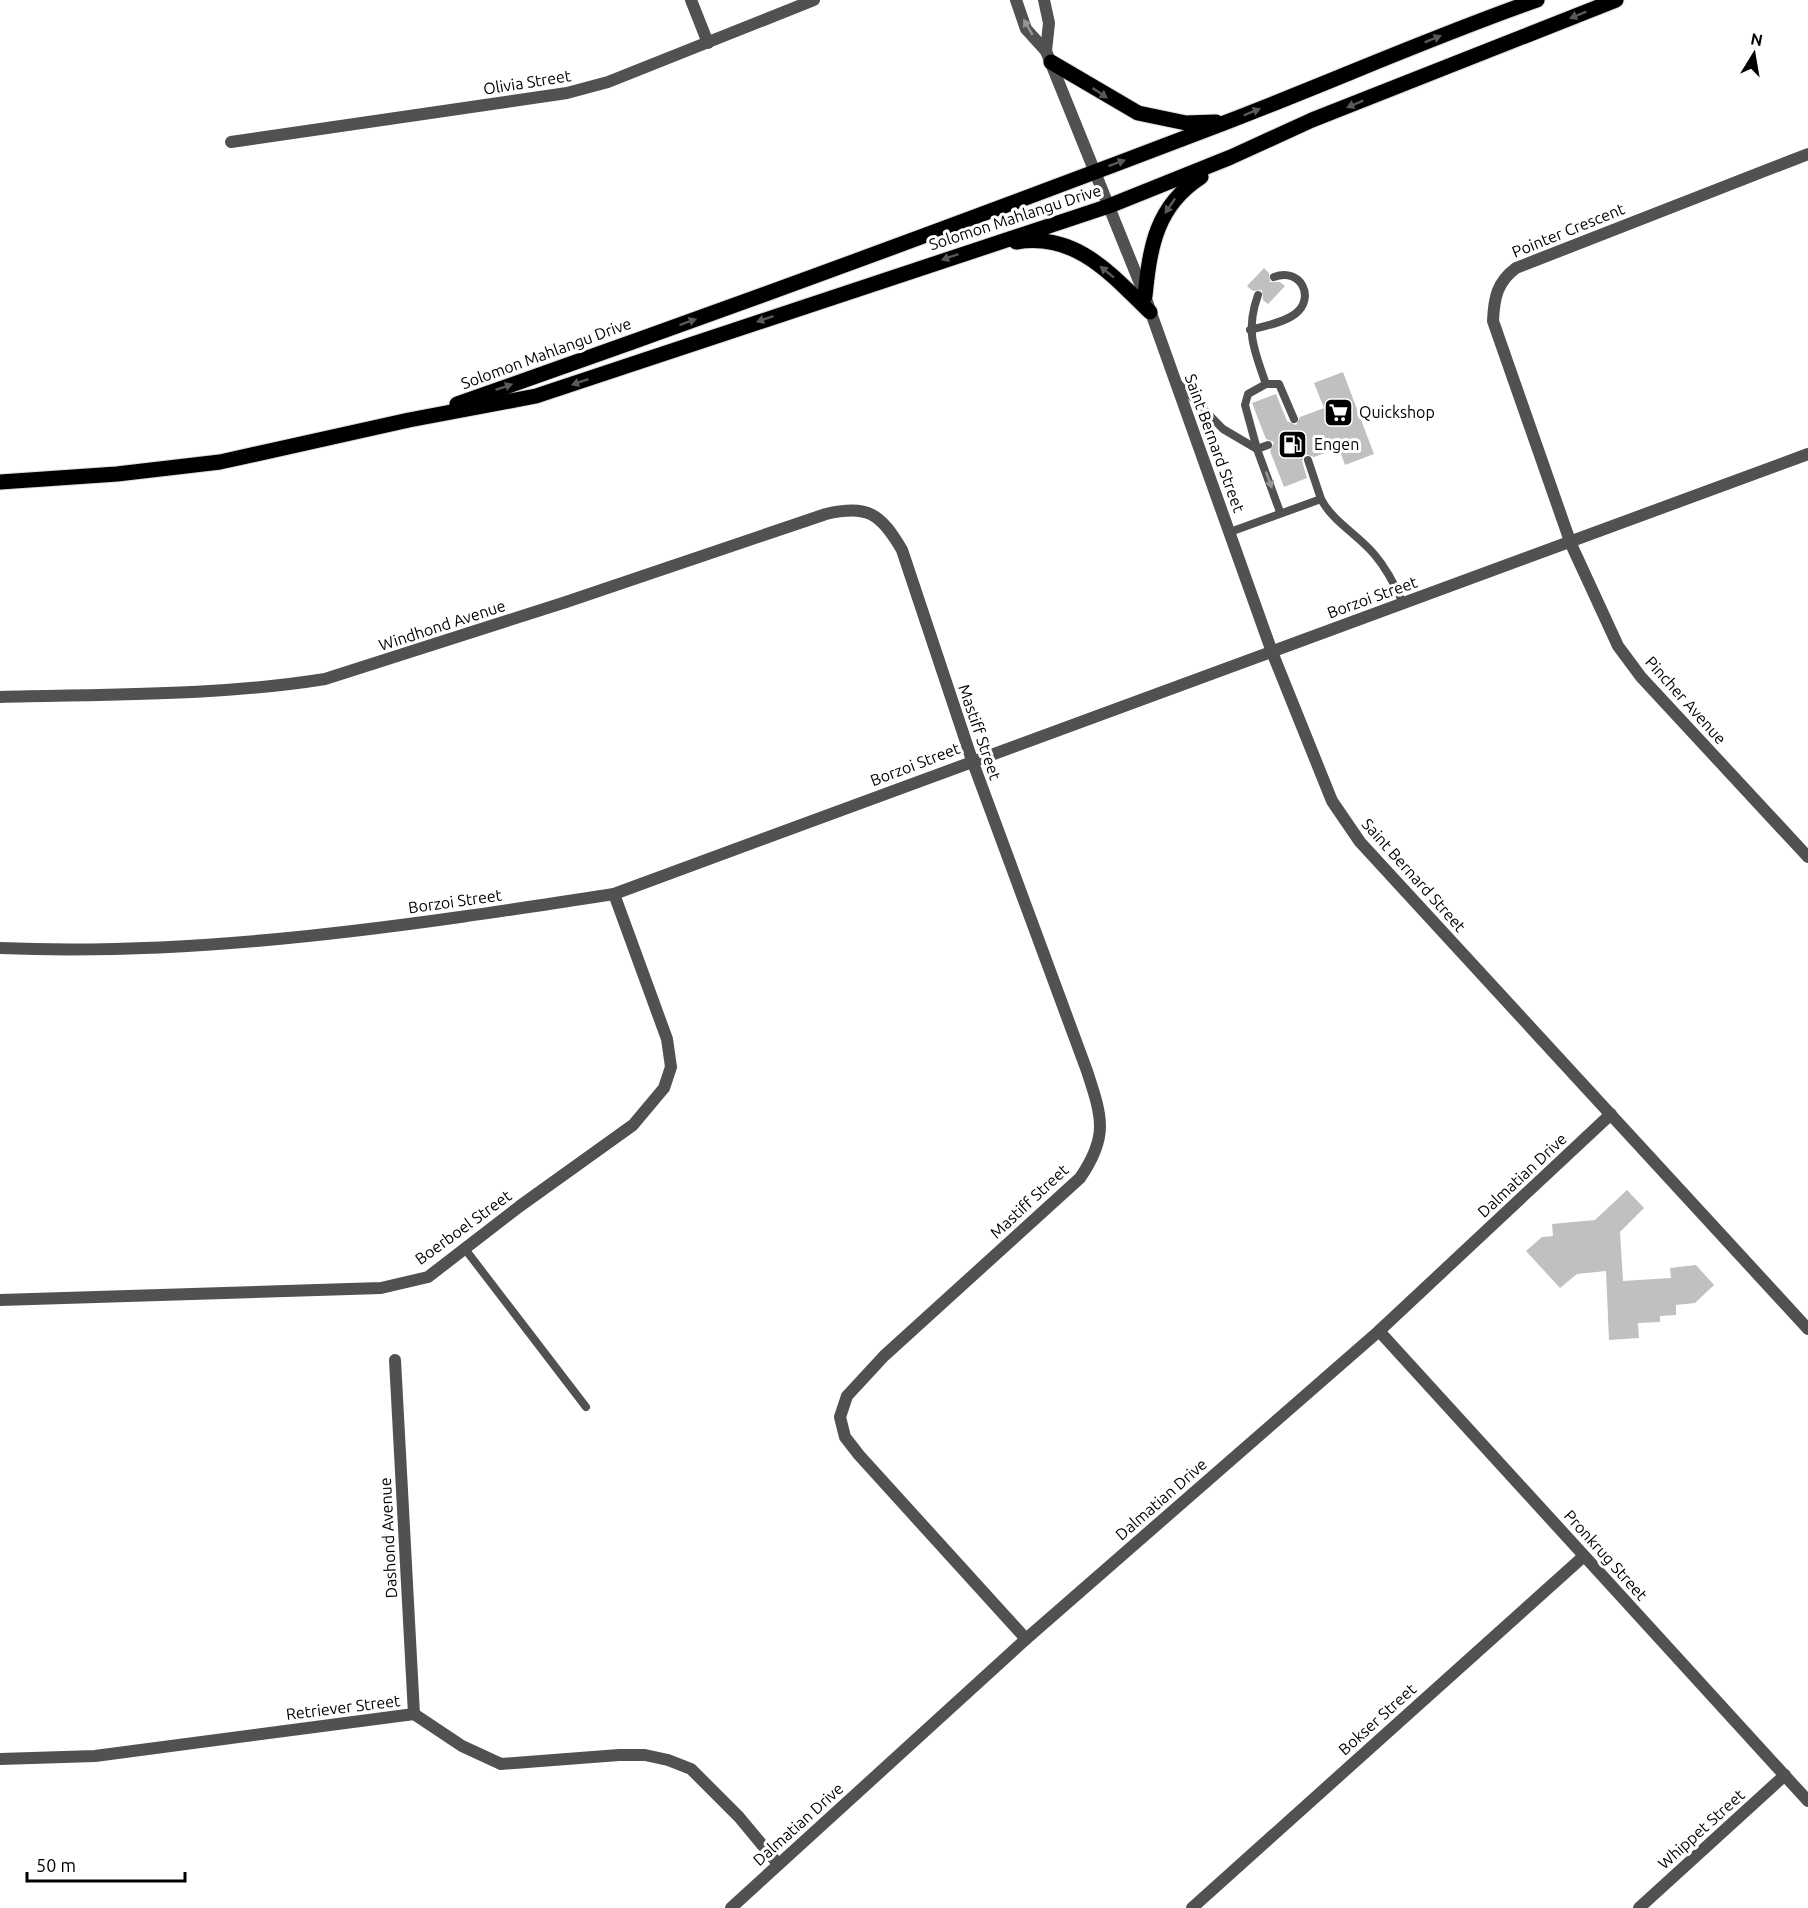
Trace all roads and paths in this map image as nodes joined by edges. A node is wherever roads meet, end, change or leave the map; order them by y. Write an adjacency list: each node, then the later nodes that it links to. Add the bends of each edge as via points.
1 (691, 0): 7 (street)
2 (814, 0): 7 (street, Olivia Street)
3 (1016, 0): 8 (street, one-way to 3, via 1026,29)
4 (1044, 0): 8 (street, via 1049,23)
5 (1536, 0): 9 (main road, Solomon Mahlangu Drive, one-way to 5)
6 (1616, 0): 12 (main road, Solomon Mahlangu Drive, one-way to 12, via 1312,120)
7 (708, 43): 10 (street, Olivia Street, via 608,82 567,93)
8 (1048, 56): 9 (main road, one-way to 9, via 1137,113 1186,123); 13 (street, Saint Bernard Street)
9 (1227, 122): 13 (main road, Solomon Mahlangu Drive, one-way to 9)
10 (231, 142)
11 (1808, 154): 34 (street, Pointer Crescent, via 1528,262 1505,276 1498,288 1493,321)
12 (1231, 157): 14 (main road, Solomon Mahlangu Drive); 18 (main road, one-way to 18, via 1182,189 1166,211 1149,256)
13 (1094, 171): 14 (street, Saint Bernard Street); 24 (main road, Solomon Mahlangu Drive, one-way to 13, via 849,264)
14 (1109, 206): 15 (main road, Solomon Mahlangu Drive); 18 (street, Saint Bernard Street)
15 (975, 248): 19 (main road, one-way to 15, via 1089,258 1064,244 1025,240); 24 (main road, Solomon Mahlangu Drive, one-way to 24, via 536,396)
16 (1274, 277): 20 (lane, via 1288,273 1296,278 1303,286 1304,300 1294,315)
17 (1258, 295): 20 (lane, via 1250,314)
18 (1145, 296): 19 (street, Saint Bernard Street)
19 (1150, 312): 21 (street, Saint Bernard Street)
20 (1250, 330): 22 (lane)
21 (1175, 379): 26 (lane, via 1223,429); 33 (street, Saint Bernard Street)
22 (1266, 384): 23 (lane, via 1282,388); 26 (lane, via 1253,389 1245,400)
23 (1294, 419)
24 (409, 420): 29 (main road, Solomon Mahlangu Drive, via 220,462)
25 (1268, 445): 26 (lane)
26 (1257, 449): 31 (lane, one-way to 31)
27 (1808, 454): 34 (street, Borzoi Street)
28 (1308, 460): 30 (lane)
29 (0, 482)
30 (1321, 499): 31 (lane); 35 (lane, via 1332,516 1392,577)
31 (1280, 512): 33 (lane)
32 (878, 517): 37 (street, Windhond Avenue, via 847,509 826,514 325,679 167,691); 38 (street, Mastiff Street, via 902,550)
33 (1230, 532): 36 (street, Saint Bernard Street)
34 (1571, 544): 35 (street, Borzoi Street); 39 (street, Pincher Avenue, via 1618,646 1641,677)
35 (1403, 603): 36 (street, Borzoi Street)
36 (1272, 652): 38 (street, Borzoi Street); 42 (street, Saint Bernard Street, via 1342,818)
37 (0, 697)
38 (972, 760): 40 (street, Borzoi Street); 50 (street, Mastiff Street, via 1092,1089 1100,1121 1098,1146 1080,1178 860,1380 847,1396 840,1417 845,1437 859,1455)
39 (1808, 857)
40 (614, 894): 41 (street, Borzoi Street, via 441,921 187,946); 43 (street, Boerboel Street, via 667,1039 671,1067 664,1088 633,1125)
41 (0, 948)
42 (1611, 1114): 45 (street, Saint Bernard Street); 46 (street, Dalmatian Drive)
43 (465, 1249): 44 (street, Boerboel Street, via 428,1276 381,1288); 48 (lane)
44 (0, 1300)
45 (1808, 1329)
46 (1379, 1331): 49 (street, Pronkrug Street); 50 (street, Dalmatian Drive)
47 (394, 1359): 51 (street, Dashond Avenue)
48 (586, 1407)
49 (1584, 1556): 53 (street, Pronkrug Street); 57 (street, Bokser Street)
50 (1026, 1640): 55 (street, Dalmatian Drive)
51 (414, 1714): 52 (street, Retriever Street, via 95,1756); 55 (street, Retriever Street, via 462,1746 501,1764 645,1755 691,1769)
52 (0, 1758)
53 (1785, 1775): 54 (street, Pronkrug Street); 58 (street, Whippet Street)
54 (1808, 1802)
55 (778, 1864): 56 (street, Dalmatian Drive)
56 (732, 1908)
57 (1192, 1908)
58 (1639, 1908)

